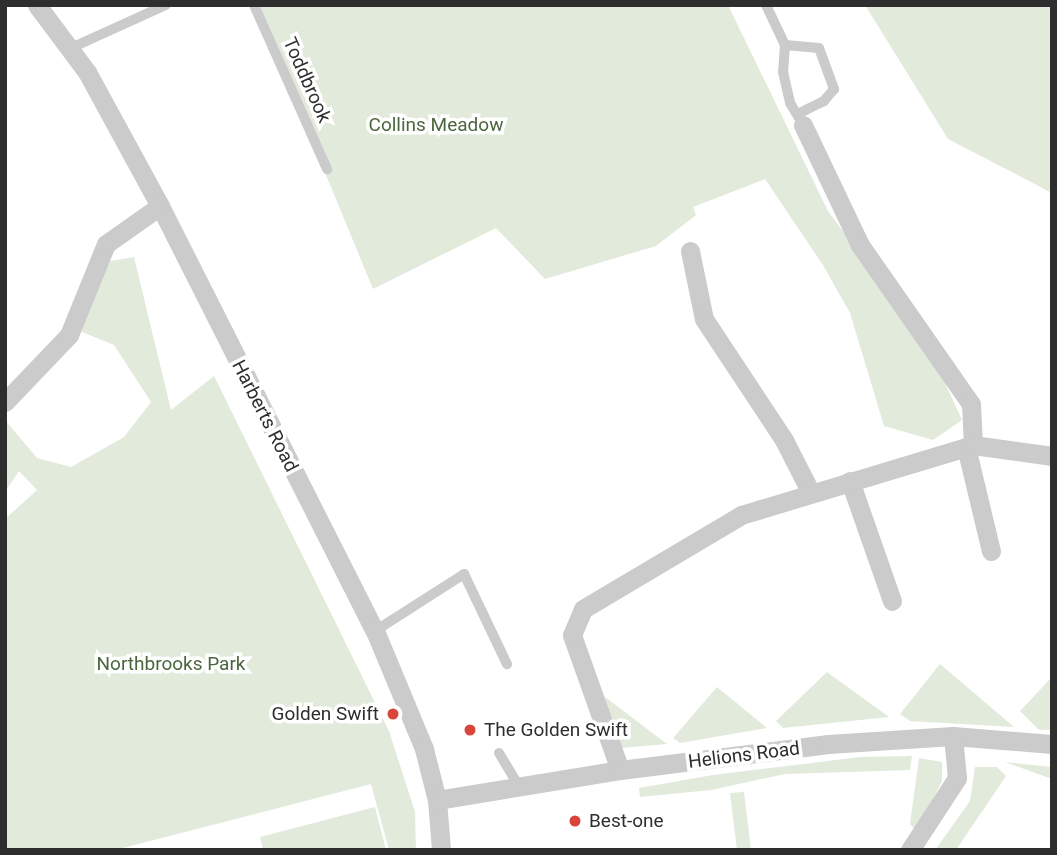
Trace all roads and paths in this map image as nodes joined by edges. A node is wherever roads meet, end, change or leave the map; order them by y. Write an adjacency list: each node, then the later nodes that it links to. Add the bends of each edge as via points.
1 (37, 5): 6 (street, Harberts Road)
2 (166, 5): 6 (lane)
3 (254, 5): 8 (lane, Toddbrook)
4 (766, 5): 5 (lane)
5 (785, 45): 7 (lane, via 783,72); 7 (lane, via 819,48 834,89)
6 (71, 48): 9 (street, Harberts Road)
7 (800, 120): 12 (street, via 860,245 971,404)
8 (327, 169)
9 (160, 206): 11 (street, via 106,244 69,335); 18 (street, Harberts Road)
10 (690, 251): 15 (street, via 704,319 785,440)
11 (5, 402)
12 (970, 446): 13 (street); 14 (street); 16 (street)
13 (1052, 456)
14 (850, 481): 15 (street); 17 (street)
15 (811, 493): 23 (street, via 741,515 653,565 580,614 572,635)
16 (992, 551)
17 (892, 601)
18 (375, 631): 19 (lane, via 464,574); 25 (street, Harberts Road, via 424,749)
19 (507, 664)
20 (953, 736): 21 (street, Helions Road); 23 (street, Helions Road, via 828,744); 27 (street, via 957,778)
21 (1052, 744)
22 (499, 753): 24 (lane)
23 (620, 770): 24 (street, Helions Road)
24 (519, 786): 25 (street, Helions Road)
25 (438, 800): 26 (street, Harberts Road)
26 (441, 850)
27 (910, 850)

